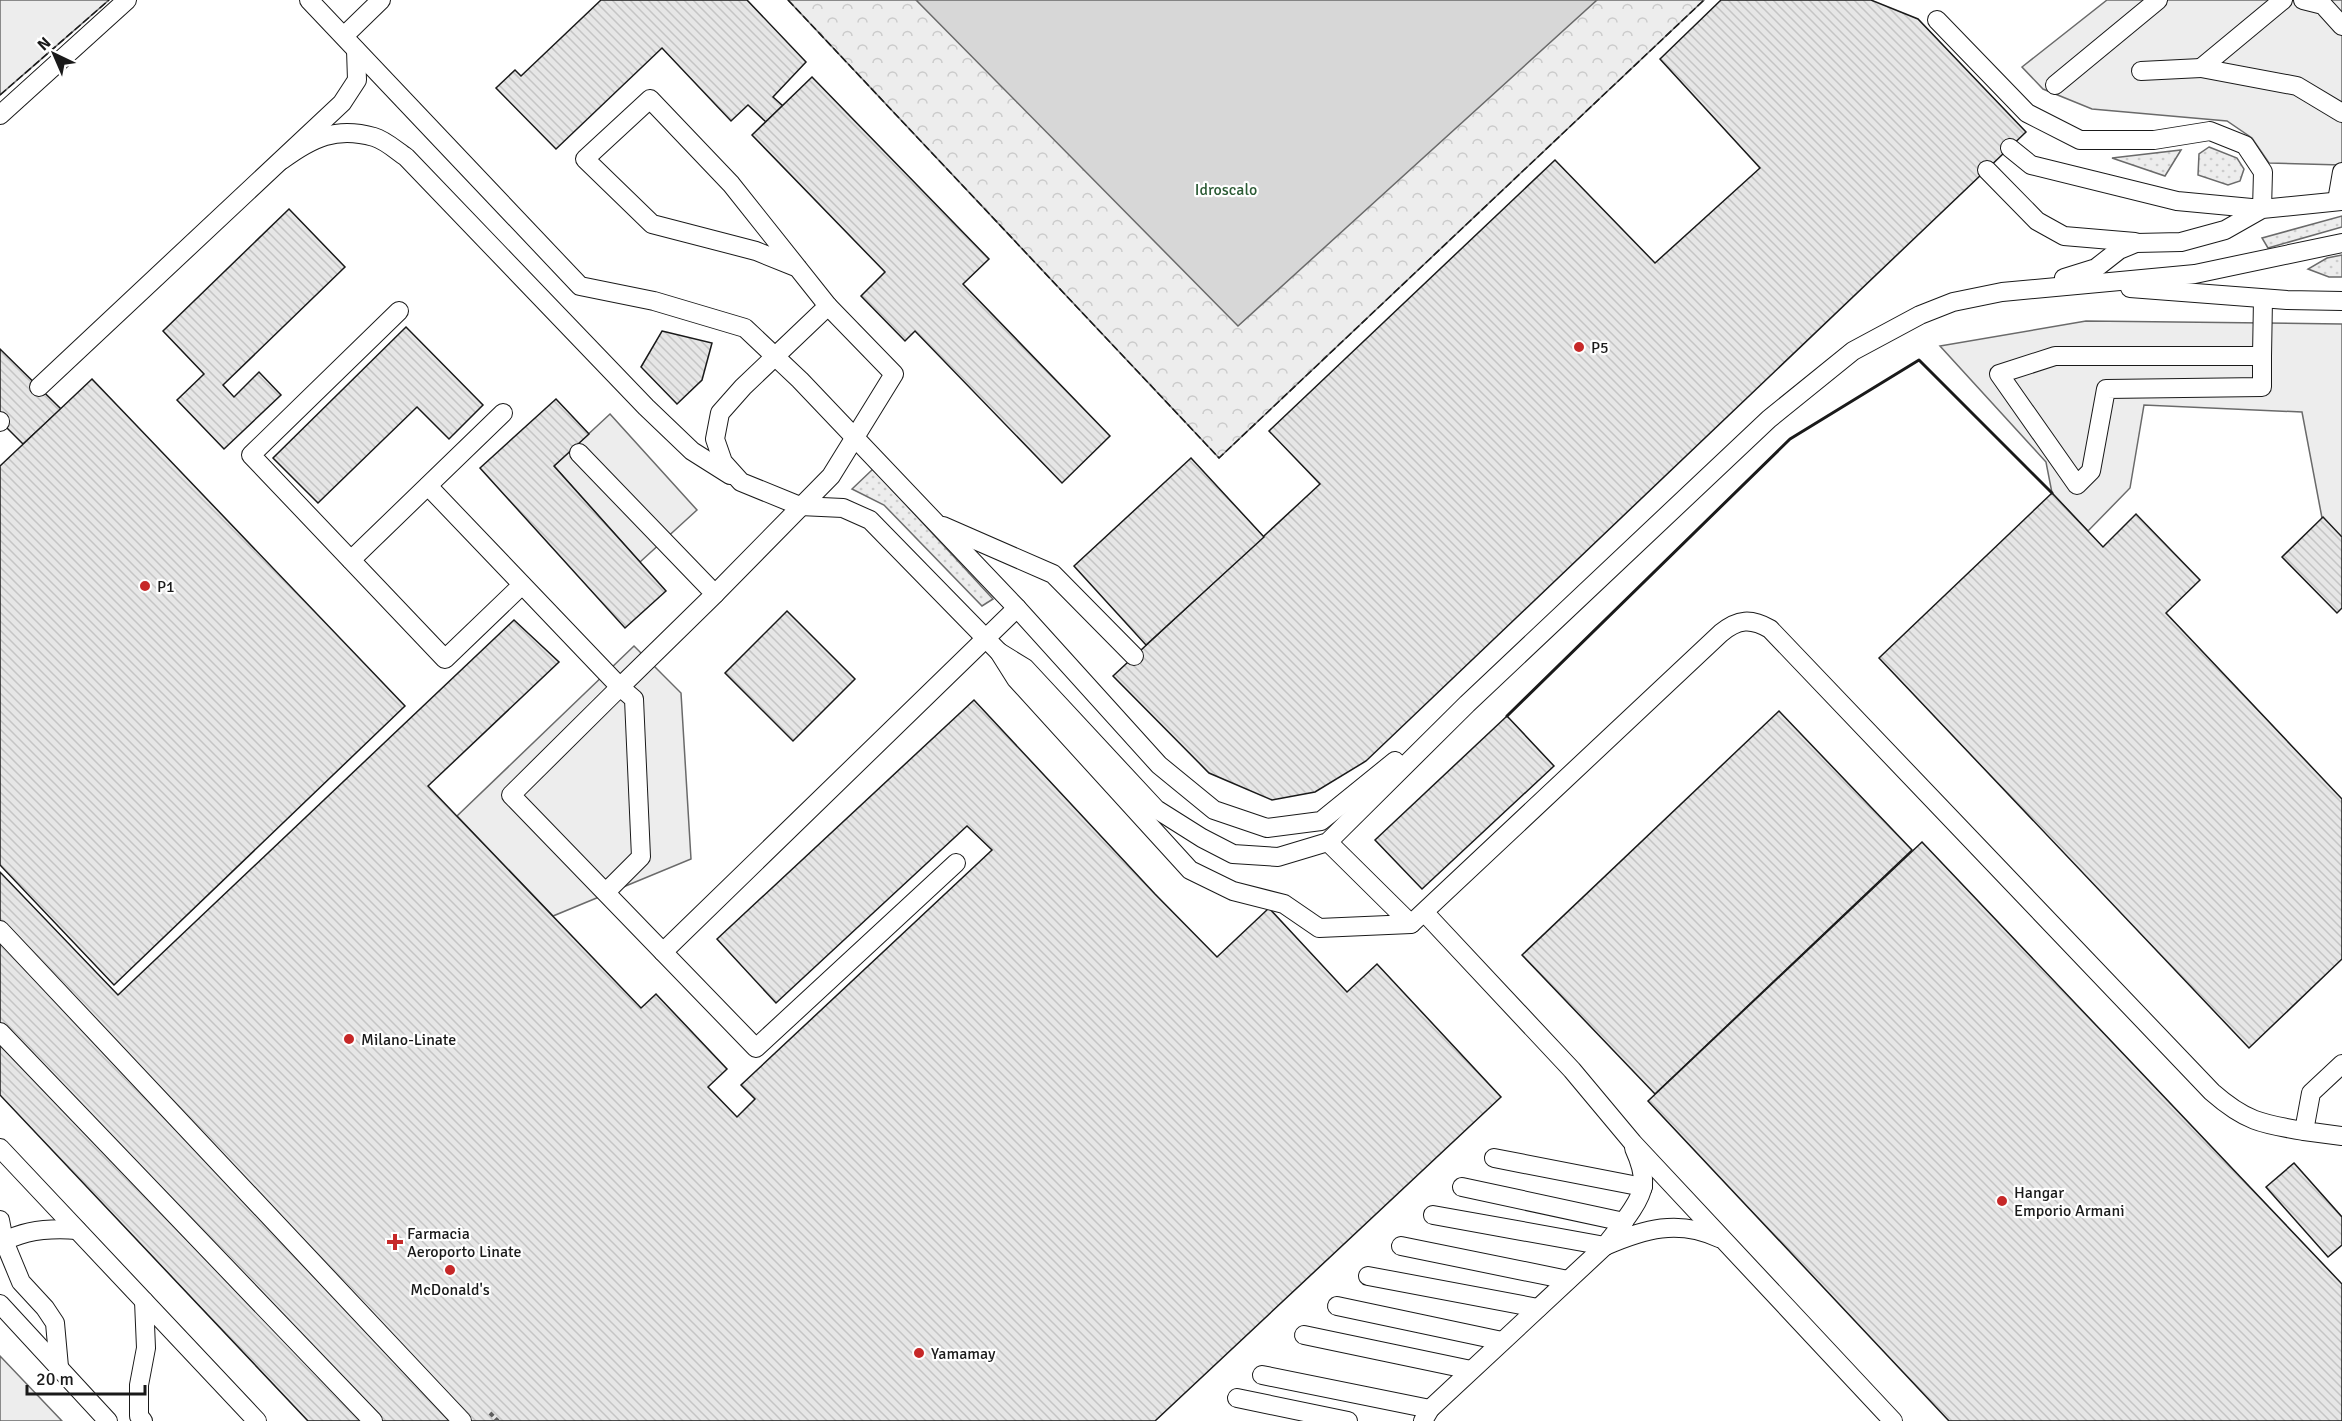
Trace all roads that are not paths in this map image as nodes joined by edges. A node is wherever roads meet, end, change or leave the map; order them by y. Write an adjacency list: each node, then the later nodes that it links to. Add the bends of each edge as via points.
1 (127, 0): 14 (lane)
2 (309, 0): 9 (lane)
3 (381, 0): 9 (lane)
4 (2158, 0): 12 (lane)
5 (2283, 0): 10 (lane)
6 (2303, 0): 8 (lane, via 2323,5)
7 (1937, 20): 20 (lane, via 2027,113 2080,140 2154,140 2210,131 2245,145 2263,172)
8 (2342, 26)
9 (350, 43): 16 (lane, via 357,80 351,91); 33 (lane, via 580,286 654,301 745,328)
10 (2201, 68): 11 (lane); 13 (lane, via 2297,86)
11 (2141, 71)
12 (2055, 85)
13 (2342, 113)
14 (0, 115)
15 (2010, 148): 20 (lane, via 2031,165 2165,198)
16 (282, 160): 34 (lane); 38 (lane, via 310,139 341,132 376,137 406,157 646,407 692,451)
17 (1987, 170): 21 (lane, via 2037,221 2064,237)
18 (2342, 172): 19 (lane)
19 (2339, 201): 20 (lane)
20 (2262, 209): 21 (lane, via 2225,230 2181,242)
21 (2136, 243): 25 (lane, via 2119,250 2096,268)
22 (2342, 243): 24 (lane, via 2194,274)
23 (798, 268): 23 (lane, via 731,184 650,99 585,159 652,224 756,251); 30 (lane)
24 (2077, 284): 25 (lane); 27 (lane)
25 (2029, 290): 50 (lane, via 1953,302 1853,351 1770,419)
26 (2342, 290): 28 (lane)
27 (2263, 299): 28 (lane); 32 (lane)
28 (2287, 300): 29 (lane)
29 (2342, 301)
30 (828, 306): 33 (lane); 36 (lane, via 894,374)
31 (399, 311): 42 (lane, via 251,455)
32 (2262, 356): 32 (lane, via 2055,356 1999,374 2077,485 2091,471 2106,389 2262,387)
33 (774, 357): 36 (lane); 38 (lane, via 720,413 715,439 723,462)
34 (39, 387)
35 (503, 413): 39 (lane)
36 (855, 437): 40 (lane, via 831,476); 41 (lane)
37 (579, 453): 44 (lane)
38 (741, 482): 40 (lane)
39 (428, 486): 42 (lane); 43 (lane)
40 (800, 506): 44 (lane); 46 (lane, via 843,508 870,520)
41 (936, 523): 45 (lane); 48 (lane, via 1053,574)
42 (351, 560): 43 (lane, via 445,659)
43 (522, 585): 49 (lane)
44 (715, 594): 49 (lane)
45 (1017, 608): 46 (lane); 50 (lane, via 1159,765 1214,810 1267,828 1321,821)
46 (985, 637): 47 (lane); 57 (lane)
47 (999, 652): 51 (lane, via 1025,668 1156,809 1202,838 1233,854 1278,857); 55 (lane, via 1016,679 1190,870 1233,891 1284,904 1319,928)
48 (1134, 656)
49 (620, 687): 53 (lane, via 634,699 641,857); 53 (lane, via 511,795)
50 (1467, 704): 51 (lane)
51 (1329, 842): 55 (lane)
52 (956, 863): 57 (lane, via 756,1048)
53 (606, 892): 57 (lane)
54 (1425, 913): 55 (lane); 60 (lane, via 1721,633 1735,622 1756,621 1770,629 2212,1092 2234,1111 2258,1123); 62 (lane, via 1572,1070)
55 (1411, 924)
56 (0, 930): 92 (lane)
57 (663, 952)
58 (0, 1032): 91 (lane)
59 (2342, 1064): 60 (lane, via 2311,1093)
60 (2304, 1131): 61 (lane)
61 (2342, 1136)
62 (1633, 1143): 65 (lane); 71 (lane)
63 (0, 1148): 70 (lane)
64 (1494, 1158): 65 (lane)
65 (1643, 1186): 69 (lane)
66 (1462, 1187): 69 (lane)
67 (1433, 1215): 74 (lane)
68 (0, 1220): 72 (lane)
69 (1624, 1222): 74 (lane)
70 (77, 1230): 72 (lane, via 41,1230); 77 (lane)
71 (1724, 1239): 74 (lane, via 1699,1228 1679,1226 1626,1236); 94 (lane)
72 (2, 1243): 83 (lane, via 21,1282 55,1323)
73 (1401, 1246): 76 (lane)
74 (1605, 1246): 76 (lane)
75 (1368, 1276): 80 (lane)
76 (1568, 1280): 80 (lane)
77 (144, 1301): 89 (lane, via 146,1348 139,1416); 90 (lane)
78 (0, 1304): 83 (lane)
79 (1337, 1306): 82 (lane)
80 (1538, 1308): 82 (lane)
81 (1304, 1335): 84 (lane)
82 (1502, 1341): 84 (lane)
83 (59, 1367): 88 (lane)
84 (1471, 1370): 87 (lane)
85 (1262, 1375): 87 (lane)
86 (1237, 1398): 93 (lane)
87 (1426, 1415)
88 (108, 1421)
89 (143, 1421)
90 (257, 1421)
91 (373, 1421)
92 (462, 1421)
93 (1348, 1421)
94 (1893, 1421)

